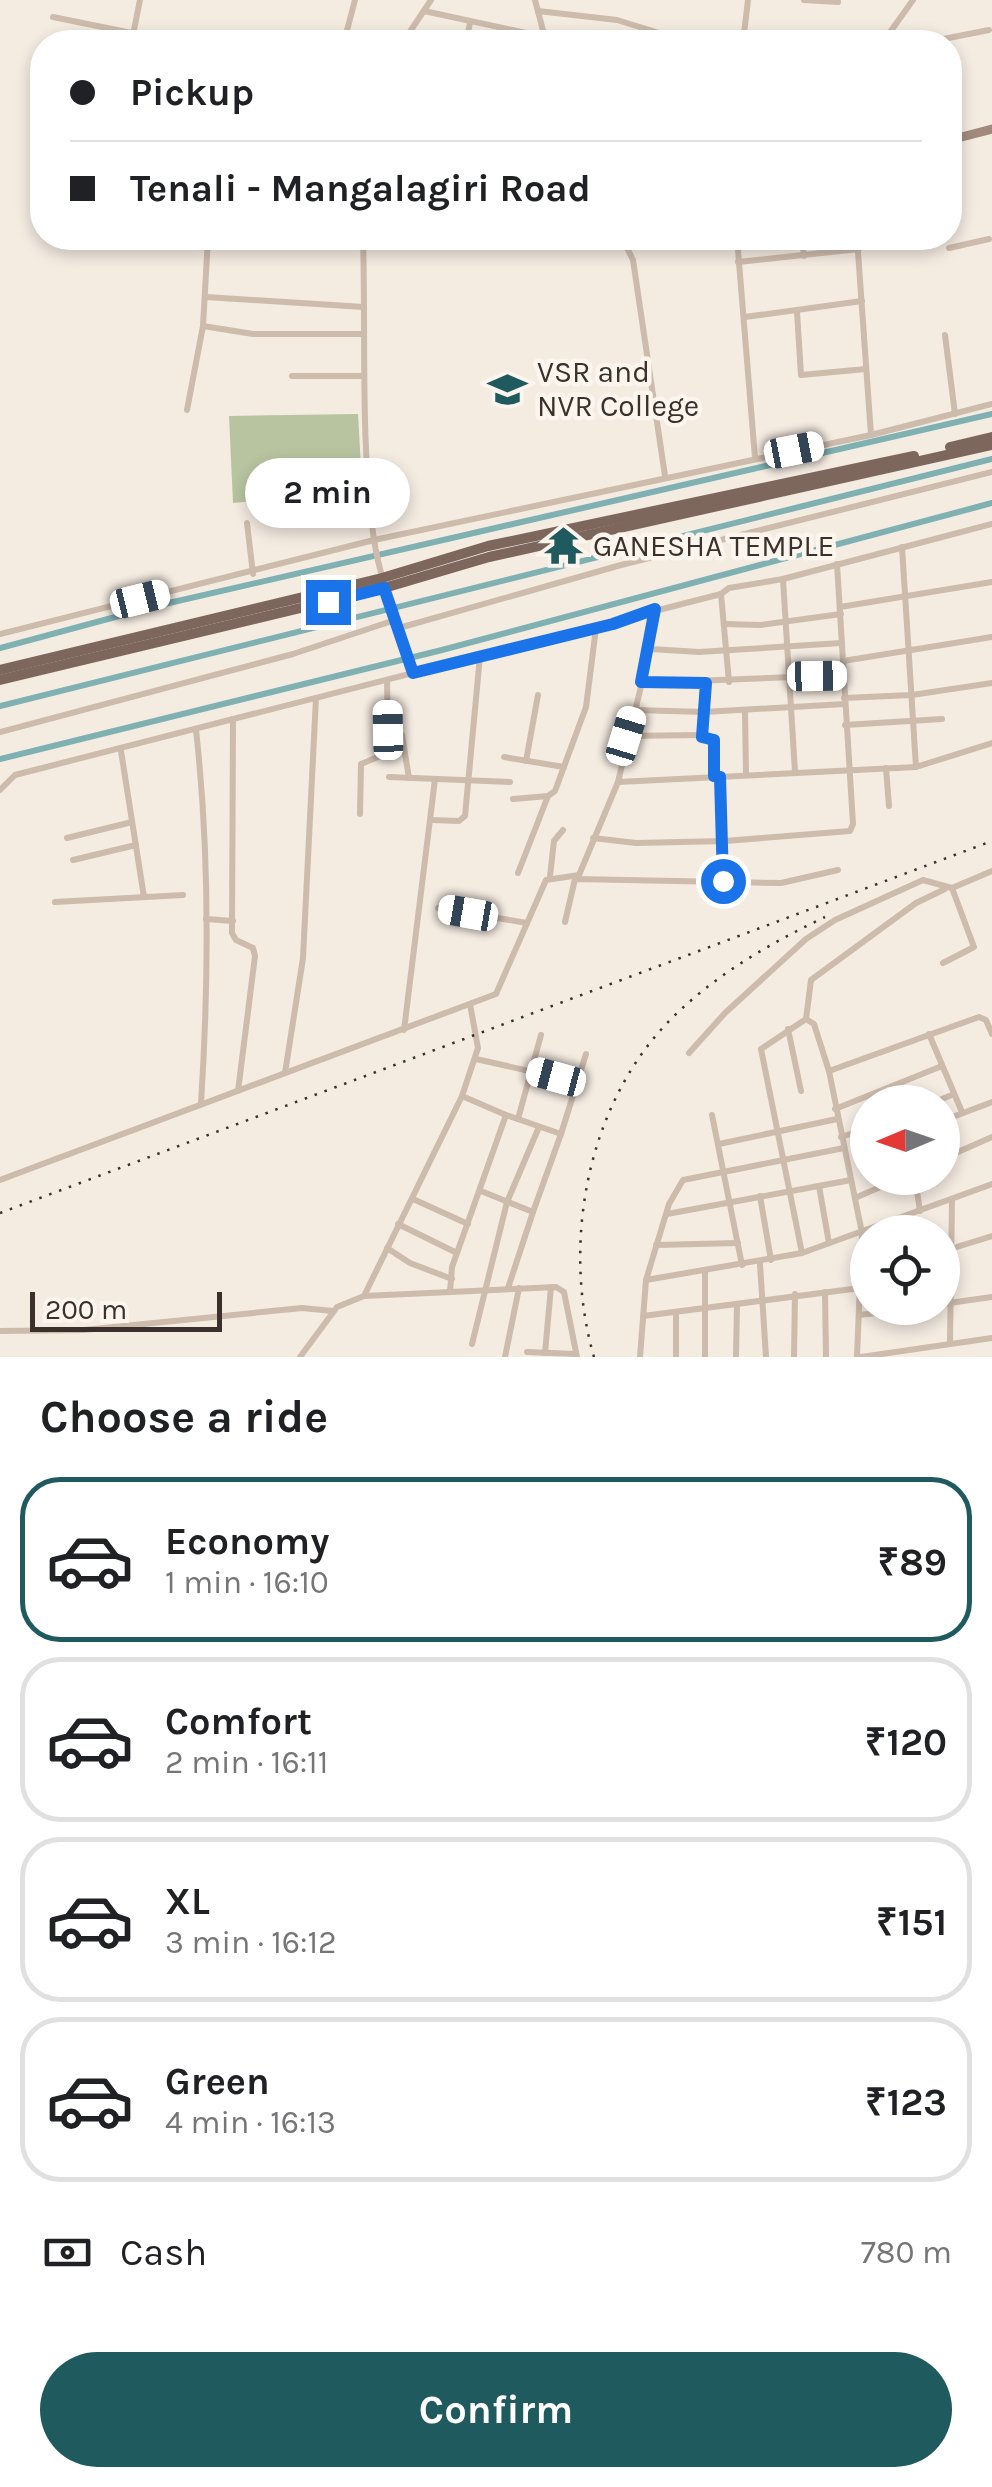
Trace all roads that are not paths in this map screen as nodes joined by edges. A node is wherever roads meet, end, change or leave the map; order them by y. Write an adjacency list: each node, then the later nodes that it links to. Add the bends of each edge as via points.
1 (140, 0): 14 (street)
2 (355, 0): 15 (street)
3 (432, 0): 9 (street)
4 (535, 0): 10 (street)
5 (748, 0): 21 (street)
6 (804, 0): 8 (street)
7 (914, 0): 22 (street)
8 (838, 2)
9 (424, 11): 12 (street); 16 (street)
10 (538, 11): 19 (street); 20 (street)
11 (53, 17): 13 (street)
12 (470, 24): 17 (street); 18 (street)
13 (110, 30)
14 (133, 30)
15 (347, 30)
16 (411, 30)
17 (469, 30)
18 (498, 30)
19 (543, 30)
20 (648, 30)
21 (744, 30)
22 (893, 30)
23 (989, 30): 24 (street)
24 (962, 35)
25 (992, 130): 26 (street)
26 (962, 137)
27 (989, 238): 28 (street)
28 (962, 245)
29 (208, 250): 37 (street)
30 (363, 250): 39 (street)
31 (628, 250): 55 (street)
32 (738, 250): 36 (street)
33 (803, 250): 35 (street)
34 (859, 250): 35 (street); 38 (street)
35 (804, 256): 36 (street)
36 (738, 262): 41 (street)
37 (206, 298): 39 (street); 42 (street)
38 (862, 301): 40 (street); 45 (street)
39 (364, 307): 43 (street)
40 (797, 312): 41 (street); 45 (street, via 801,376)
41 (745, 317): 53 (street)
42 (203, 326): 43 (street, via 253,334); 49 (street)
43 (364, 334): 47 (street)
44 (945, 334): 50 (street)
45 (866, 369): 51 (street)
46 (292, 376): 47 (street)
47 (364, 376): 58 (street)
48 (992, 404): 50 (street)
49 (188, 410)
50 (955, 414): 51 (street)
51 (871, 436): 53 (street)
52 (992, 441): 64 (main road)
53 (755, 458): 55 (street)
54 (992, 472): 69 (street)
55 (665, 476): 58 (street)
56 (247, 523): 61 (street)
57 (992, 524): 59 (street)
58 (375, 543): 61 (street); 64 (street)
59 (902, 547): 60 (street); 66 (street)
60 (837, 564): 62 (street); 68 (street)
61 (253, 574): 73 (street)
62 (783, 579): 65 (street); 70 (street)
63 (992, 582): 66 (street)
64 (383, 583): 69 (street); 82 (main road); 86 (main road)
65 (722, 594): 67 (street); 71 (street)
66 (904, 598): 68 (street); 78 (street)
67 (655, 609): 72 (street); 77 (street)
68 (841, 610): 70 (street); 75 (street)
69 (395, 620): 83 (street); 106 (street)
70 (788, 621): 71 (street); 76 (street)
71 (725, 624): 79 (street)
72 (596, 628): 80 (street); 113 (street, via 586,707)
73 (0, 634)
74 (992, 637): 78 (street)
75 (842, 644): 76 (street); 81 (street)
76 (790, 647): 79 (street); 85 (street)
77 (650, 649): 79 (street); 88 (street)
78 (911, 649): 81 (street); 93 (street)
79 (727, 651): 89 (street)
80 (480, 656): 83 (street); 123 (street)
81 (843, 661): 84 (street)
82 (0, 670)
83 (413, 673): 87 (street)
84 (843, 675): 85 (street); 95 (street)
85 (790, 676): 89 (street); 96 (street)
86 (0, 680)
87 (386, 680): 94 (street); 105 (street)
88 (641, 682): 90 (street); 97 (street)
89 (729, 682): 90 (street)
90 (706, 683): 99 (street)
91 (992, 683): 93 (street)
92 (538, 695): 112 (street)
93 (912, 695): 95 (street); 102 (street)
94 (316, 698): 101 (street); 168 (street, via 303,958)
95 (844, 701): 96 (street); 103 (street)
96 (793, 707): 98 (street); 117 (street)
97 (634, 710): 99 (street); 108 (street)
98 (745, 710): 99 (street); 118 (street)
99 (704, 712): 107 (street)
100 (942, 718): 102 (street)
101 (233, 720): 104 (street); 151 (street)
102 (913, 721): 103 (street); 114 (street)
103 (845, 725): 115 (street)
104 (196, 730): 110 (street); 150 (street)
105 (388, 730): 121 (street, via 402,734); 130 (street, via 381,734 378,758 362,764)
106 (0, 732)
107 (702, 735): 108 (street); 119 (street, via 714,740)
108 (626, 736): 125 (street)
109 (992, 743): 114 (street)
110 (122, 751): 126 (street, via 15,774); 132 (street)
111 (504, 757): 112 (street)
112 (526, 760): 113 (street)
113 (564, 767): 127 (street)
114 (916, 767): 116 (street)
115 (849, 768): 116 (street); 117 (street); 136 (street, via 850,831)
116 (886, 768): 129 (street)
117 (794, 772): 118 (street)
118 (746, 774): 119 (street)
119 (717, 777): 125 (street); 136 (street)
120 (388, 778): 121 (street)
121 (409, 778): 122 (street)
122 (435, 778): 123 (street); 131 (street)
123 (468, 780): 124 (street); 131 (street, via 464,819)
124 (510, 782)
125 (618, 782): 135 (street)
126 (0, 790)
127 (548, 796): 128 (street); 141 (street)
128 (514, 798)
129 (889, 806)
130 (360, 814)
131 (432, 820): 158 (street)
132 (132, 822): 134 (street); 137 (street)
133 (563, 830): 142 (street, via 554,841)
134 (67, 838)
135 (594, 838): 136 (street); 143 (street)
136 (725, 840): 144 (street)
137 (136, 845): 138 (street); 147 (street)
138 (73, 860)
139 (838, 870): 144 (street, via 790,882)
140 (992, 871): 145 (street)
141 (518, 873)
142 (550, 876): 143 (street); 153 (street)
143 (575, 879): 144 (street); 152 (street)
144 (723, 881)
145 (949, 889): 154 (street, via 974,947); 156 (street, via 916,903 811,980); 163 (street, via 923,880 835,920 725,1012)
146 (183, 895): 147 (street)
147 (144, 896): 148 (street)
148 (56, 902)
149 (438, 908): 153 (street)
150 (206, 919): 151 (street); 175 (street)
151 (233, 922): 171 (street, via 234,938 253,948 254,956)
152 (566, 922)
153 (527, 923): 155 (street, via 496,994)
154 (944, 962)
155 (470, 1004): 158 (street); 164 (street)
156 (806, 1019): 157 (street); 166 (street, via 814,1024)
157 (788, 1029): 172 (street); 184 (street, via 760,1049)
158 (404, 1030): 168 (street)
159 (929, 1034): 160 (street, via 979,1017); 165 (street); 166 (street)
160 (992, 1034)
161 (541, 1035): 167 (street)
162 (586, 1054): 169 (street)
163 (689, 1054)
164 (476, 1059): 167 (street); 173 (street)
165 (942, 1066): 170 (street); 177 (street)
166 (829, 1070): 177 (street)
167 (534, 1071): 169 (street); 181 (street)
168 (285, 1074): 171 (street)
169 (578, 1082): 185 (street)
170 (950, 1085)
171 (238, 1091): 175 (street)
172 (801, 1091)
173 (462, 1096): 180 (street); 206 (street)
174 (992, 1102): 178 (street)
175 (201, 1104): 195 (street)
176 (960, 1108): 178 (street)
177 (835, 1109): 182 (street)
178 (962, 1112)
179 (712, 1114): 189 (street)
180 (506, 1115): 181 (street); 200 (street)
181 (518, 1119): 183 (street)
182 (838, 1120): 184 (street); 187 (street)
183 (539, 1127): 185 (street); 209 (street)
184 (780, 1132): 189 (street); 192 (street)
185 (561, 1134): 210 (street)
186 (850, 1134): 187 (street)
187 (841, 1137): 190 (street)
188 (992, 1137): 191 (street)
189 (718, 1144): 193 (street)
190 (844, 1148): 192 (street); 194 (street)
191 (960, 1151)
192 (786, 1160): 193 (street); 199 (street)
193 (726, 1171): 208 (street); 212 (street, via 684,1180)
194 (850, 1175)
195 (0, 1180)
196 (850, 1180): 198 (street)
197 (992, 1184): 207 (street)
198 (819, 1186): 199 (street); 221 (street)
199 (792, 1190): 204 (street); 225 (street)
200 (481, 1192): 209 (street); 217 (street)
201 (854, 1195): 205 (street)
202 (859, 1195): 205 (street)
203 (918, 1195): 211 (street)
204 (760, 1196): 208 (street); 227 (street)
205 (854, 1198): 213 (street)
206 (413, 1199): 216 (street); 217 (street)
207 (952, 1199): 211 (street); 215 (street)
208 (729, 1201): 212 (street); 220 (street)
209 (508, 1202): 210 (street); 237 (street)
210 (533, 1212): 233 (street)
211 (920, 1212): 214 (street)
212 (667, 1214): 222 (street)
213 (858, 1215)
214 (910, 1215)
215 (951, 1215)
216 (398, 1224): 224 (street); 226 (street)
217 (468, 1224): 226 (street)
218 (992, 1236): 223 (street)
219 (850, 1237): 221 (street)
220 (738, 1243): 222 (street); 229 (street)
221 (829, 1244): 225 (street)
222 (656, 1245): 232 (street)
223 (960, 1246)
224 (387, 1248): 231 (street); 241 (street)
225 (802, 1252): 227 (street)
226 (457, 1253): 231 (street)
227 (771, 1260): 228 (street)
228 (760, 1263): 229 (street); 243 (street)
229 (742, 1265): 230 (street)
230 (704, 1270): 232 (street); 246 (street)
231 (452, 1279): 238 (street)
232 (646, 1280): 249 (street)
233 (508, 1288): 234 (street); 237 (street)
234 (519, 1288): 235 (street); 260 (street)
235 (551, 1288): 257 (street); 258 (street, via 564,1292)
236 (850, 1289): 239 (street)
237 (485, 1290): 238 (street); 255 (street)
238 (450, 1292): 241 (street)
239 (825, 1292): 240 (street); 267 (street)
240 (795, 1294): 243 (street); 266 (street)
241 (364, 1296): 247 (street)
242 (992, 1297): 244 (street)
243 (764, 1300): 245 (street); 265 (street)
244 (960, 1302)
245 (737, 1304): 246 (street); 264 (street)
246 (707, 1309): 248 (street); 263 (street)
247 (334, 1311): 252 (street); 259 (street)
248 (676, 1314): 249 (street); 262 (street)
249 (642, 1316): 261 (street)
250 (859, 1325): 268 (street)
251 (948, 1325): 254 (street)
252 (0, 1331)
253 (992, 1338): 254 (street)
254 (950, 1343): 268 (street)
255 (472, 1344)
256 (527, 1352): 257 (street)
257 (545, 1353): 258 (street)
258 (577, 1356)
259 (300, 1357)
260 (504, 1357)
261 (640, 1357)
262 (676, 1357)
263 (705, 1357)
264 (736, 1357)
265 (766, 1357)
266 (794, 1357)
267 (826, 1357)
268 (859, 1357)

